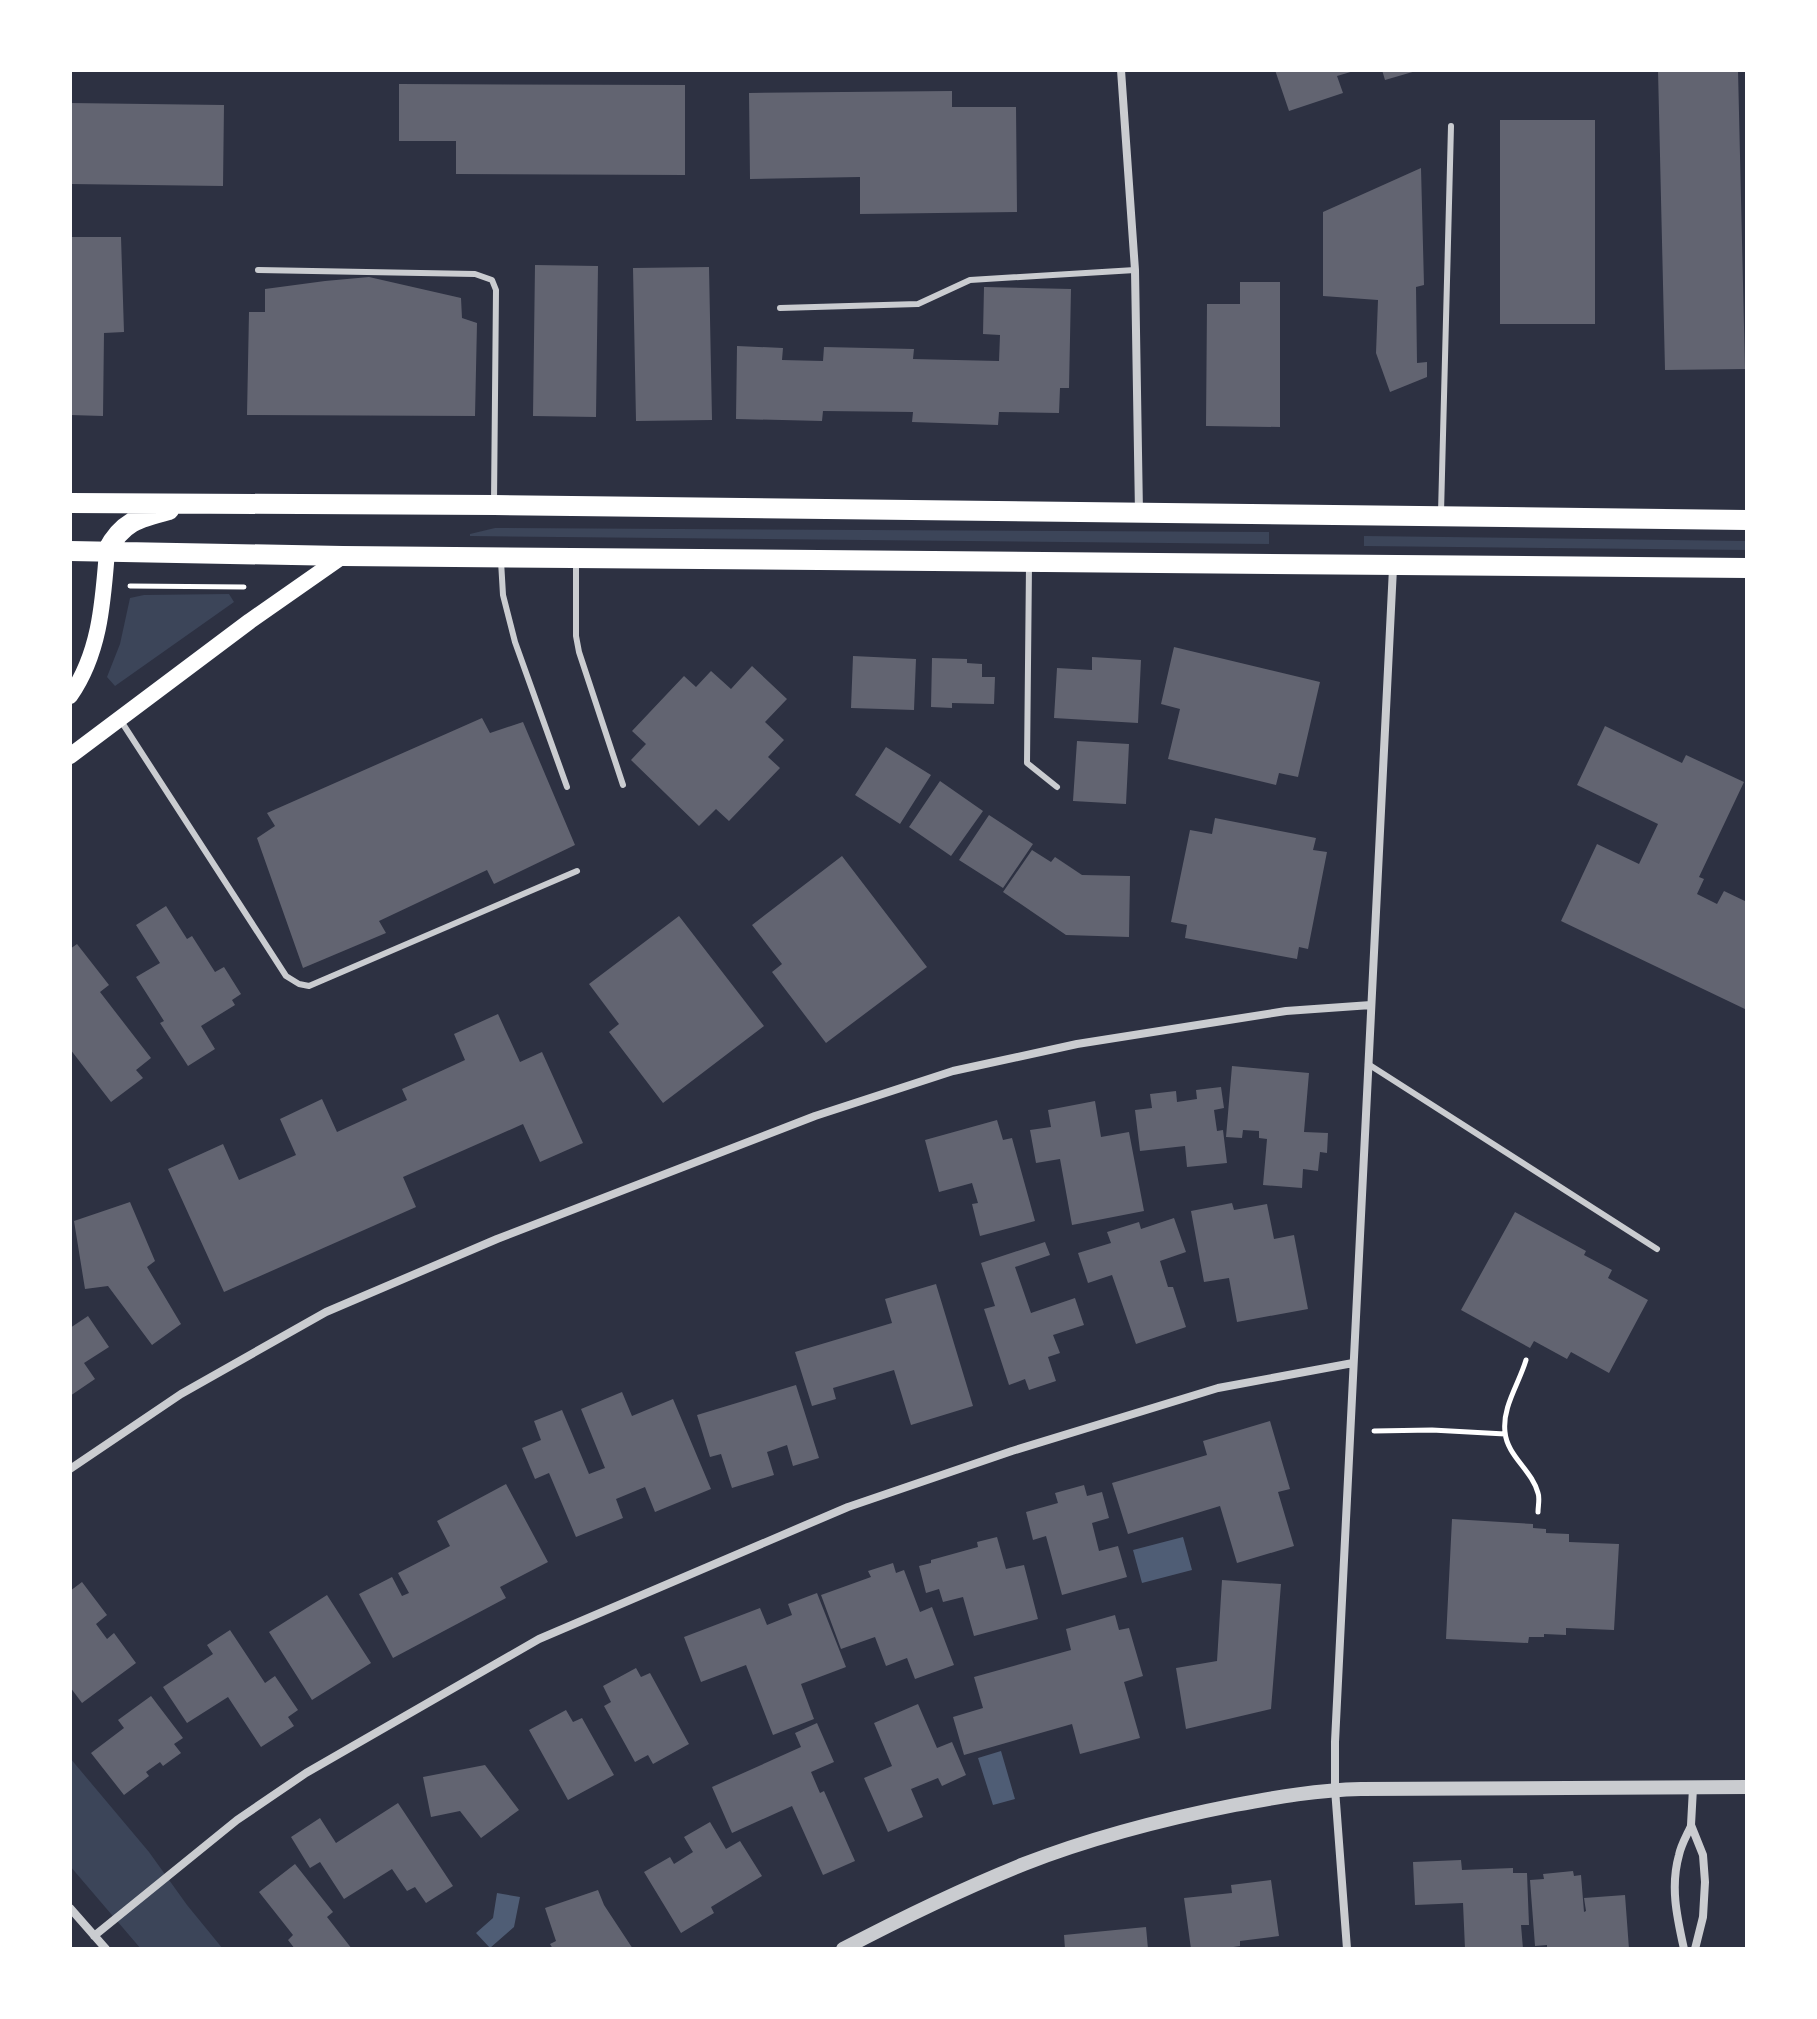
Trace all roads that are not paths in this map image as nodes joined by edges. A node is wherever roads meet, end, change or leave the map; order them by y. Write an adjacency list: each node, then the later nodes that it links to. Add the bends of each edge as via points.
1 (1121, 70): 4 (street)
2 (1451, 126): 10 (lane)
3 (258, 270): 8 (lane, via 475,274 492,280)
4 (1135, 270): 5 (lane, via 970,280 918,304); 9 (street)
5 (780, 308)
6 (70, 503): 7 (main road)
7 (196, 503): 8 (main road); 13 (main road, via 127,524)
8 (494, 505): 9 (main road)
9 (1139, 513): 10 (main road)
10 (1441, 516): 11 (main road)
11 (1747, 520)
12 (70, 551): 13 (main road)
13 (107, 551): 14 (main road); 20 (main road, via 97,635)
14 (343, 556): 15 (main road); 21 (main road)
15 (501, 558): 16 (main road); 24 (lane, via 508,618)
16 (576, 558): 17 (main road); 23 (lane, via 579,652)
17 (1029, 561): 18 (main road); 25 (lane, via 1027,763)
18 (1393, 565): 19 (main road); 27 (street)
19 (1747, 568)
20 (70, 696)
21 (119, 718): 22 (main road); 26 (lane, via 286,976 299,984 309,986)
22 (70, 756)
23 (623, 785)
24 (567, 787)
25 (1057, 787)
26 (577, 871)
27 (1371, 1005): 28 (street); 31 (street, via 1286,1011 1077,1044 953,1071 815,1116 497,1239 326,1312 181,1394)
28 (1368, 1064): 29 (lane); 30 (street)
29 (1657, 1249)
30 (1353, 1363): 34 (street); 37 (street, via 1218,1388 997,1456 848,1507 539,1639 306,1773 237,1820)
31 (70, 1469)
32 (1747, 1787): 33 (street)
33 (1693, 1788): 34 (street); 35 (street)
34 (1335, 1789): 39 (street, via 1201,1812 1113,1835 1027,1863); 40 (street)
35 (1691, 1825): 41 (street, via 1674,1884); 42 (street, via 1703,1855 1705,1882)
36 (70, 1908): 37 (street)
37 (94, 1936): 38 (street)
38 (106, 1949)
39 (843, 1949)
40 (1347, 1949)
41 (1684, 1949)
42 (1695, 1949)

